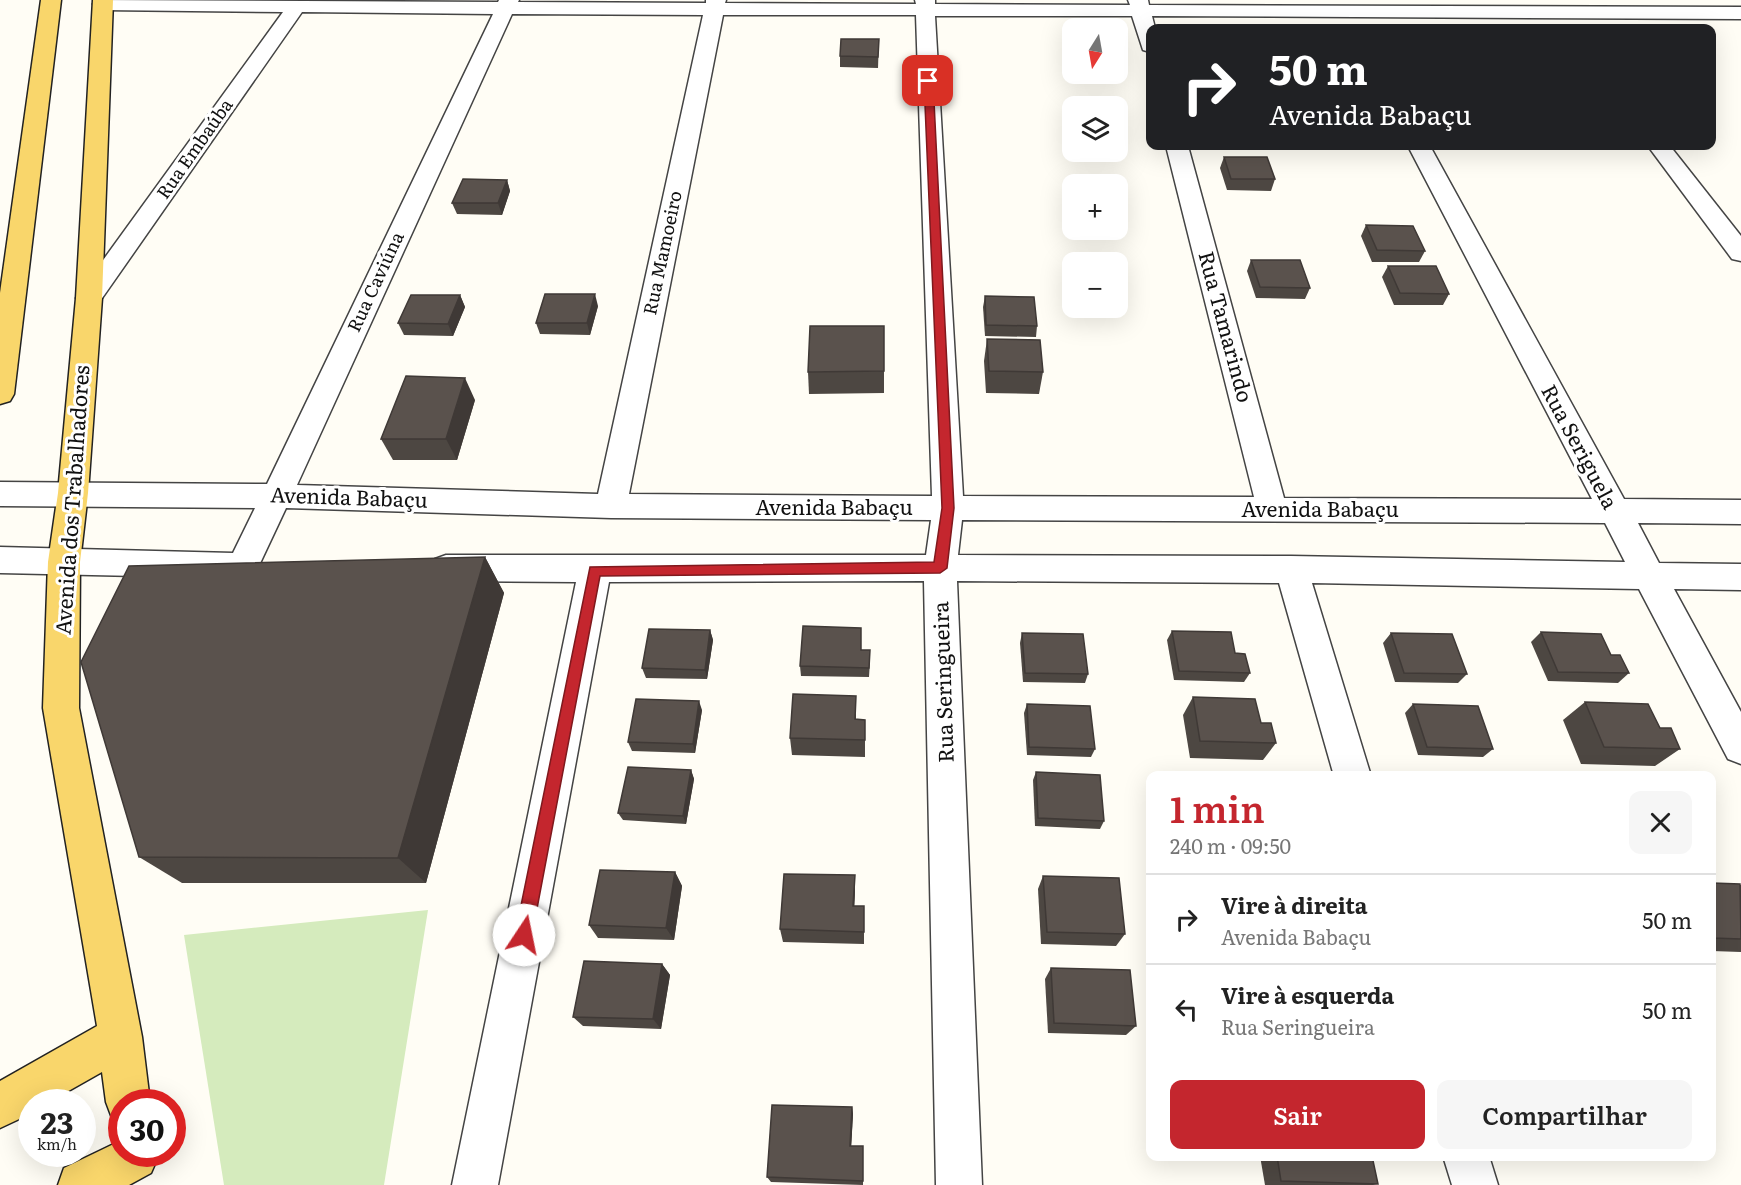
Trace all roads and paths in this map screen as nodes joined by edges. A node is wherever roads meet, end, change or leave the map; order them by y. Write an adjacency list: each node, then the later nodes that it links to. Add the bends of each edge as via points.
1 (51, 0): 18 (main road)
2 (103, 2): 3 (street); 17 (main road, Avenida dos Trabalhadores)
3 (299, 3): 4 (street); 17 (street, Rua Embaúba)
4 (507, 4): 5 (street); 21 (street, Rua Caviúna)
5 (715, 5): 6 (street); 22 (street, Rua Mamoeiro)
6 (925, 5): 7 (street); 23 (street, Rua Seringueira)
7 (1139, 5): 9 (street); 12 (street)
8 (1552, 6): 9 (street); 10 (street); 11 (street)
9 (1348, 13)
10 (1741, 13)
11 (1566, 24)
12 (1146, 31)
13 (1178, 150): 24 (street, Rua Tamarindo)
14 (1421, 150): 25 (street, Rua Seriguela)
15 (1662, 150): 16 (street)
16 (1741, 254)
17 (89, 298): 20 (main road, Avenida dos Trabalhadores)
18 (0, 394)
19 (0, 494): 20 (street, Avenida Babaçu)
20 (73, 494): 21 (street, Avenida Babaçu); 28 (main road, Avenida dos Trabalhadores)
21 (275, 496): 22 (street, Avenida Babaçu); 29 (street, Rua Caviúna)
22 (610, 506): 23 (street, Avenida Babaçu)
23 (948, 508): 24 (street, Avenida Babaçu); 32 (street, Rua Seringueira)
24 (1272, 509): 25 (street, Avenida Babaçu)
25 (1613, 511): 26 (street, Avenida Babaçu); 35 (street, Rua Seriguela)
26 (1741, 512)
27 (0, 561): 28 (street)
28 (64, 562): 29 (street); 39 (main road, Avenida dos Trabalhadores, via 61,708)
29 (244, 565): 30 (street)
30 (279, 566)
31 (419, 568): 34 (street)
32 (940, 568): 33 (street); 34 (street); 46 (street, Rua Seringueira)
33 (1292, 569): 35 (street); 38 (street)
34 (595, 571): 45 (street)
35 (1650, 576): 36 (street); 37 (street, Rua Seriguela)
36 (1741, 577)
37 (1741, 747)
38 (1352, 771)
39 (120, 1037): 40 (main road, Avenida dos Trabalhadores); 41 (main road)
40 (126, 1089)
41 (0, 1106)
42 (1468, 1161): 47 (street)
43 (131, 1167): 44 (main road)
44 (81, 1185)
45 (475, 1185)
46 (959, 1185)
47 (1475, 1185)

